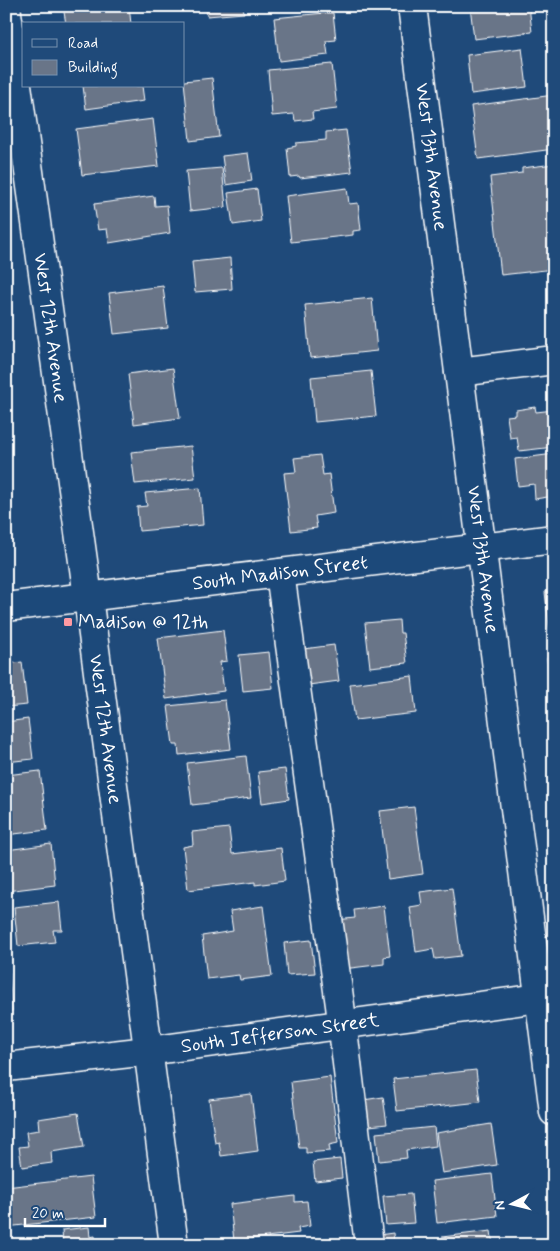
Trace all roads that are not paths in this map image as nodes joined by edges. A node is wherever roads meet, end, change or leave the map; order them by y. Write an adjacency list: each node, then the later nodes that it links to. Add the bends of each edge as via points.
1 (6, 6): 8 (street, West 12th Avenue)
2 (412, 6): 4 (street, West 13th Avenue)
3 (554, 360): 4 (street)
4 (459, 372): 6 (street, West 13th Avenue)
5 (554, 539): 6 (street, South Madison Street)
6 (481, 548): 7 (street, South Madison Street); 10 (street, West 13th Avenue)
7 (280, 573): 8 (street, South Madison Street); 11 (street)
8 (88, 597): 9 (street, South Madison Street); 12 (street, West 12th Avenue)
9 (6, 607)
10 (546, 997): 11 (street, South Jefferson Street); 14 (street, West 13th Avenue)
11 (342, 1024): 12 (street, South Jefferson Street); 16 (street)
12 (148, 1051): 13 (street, South Jefferson Street); 15 (street, West 12th Avenue)
13 (6, 1067)
14 (554, 1112)
15 (174, 1245)
16 (368, 1245)

